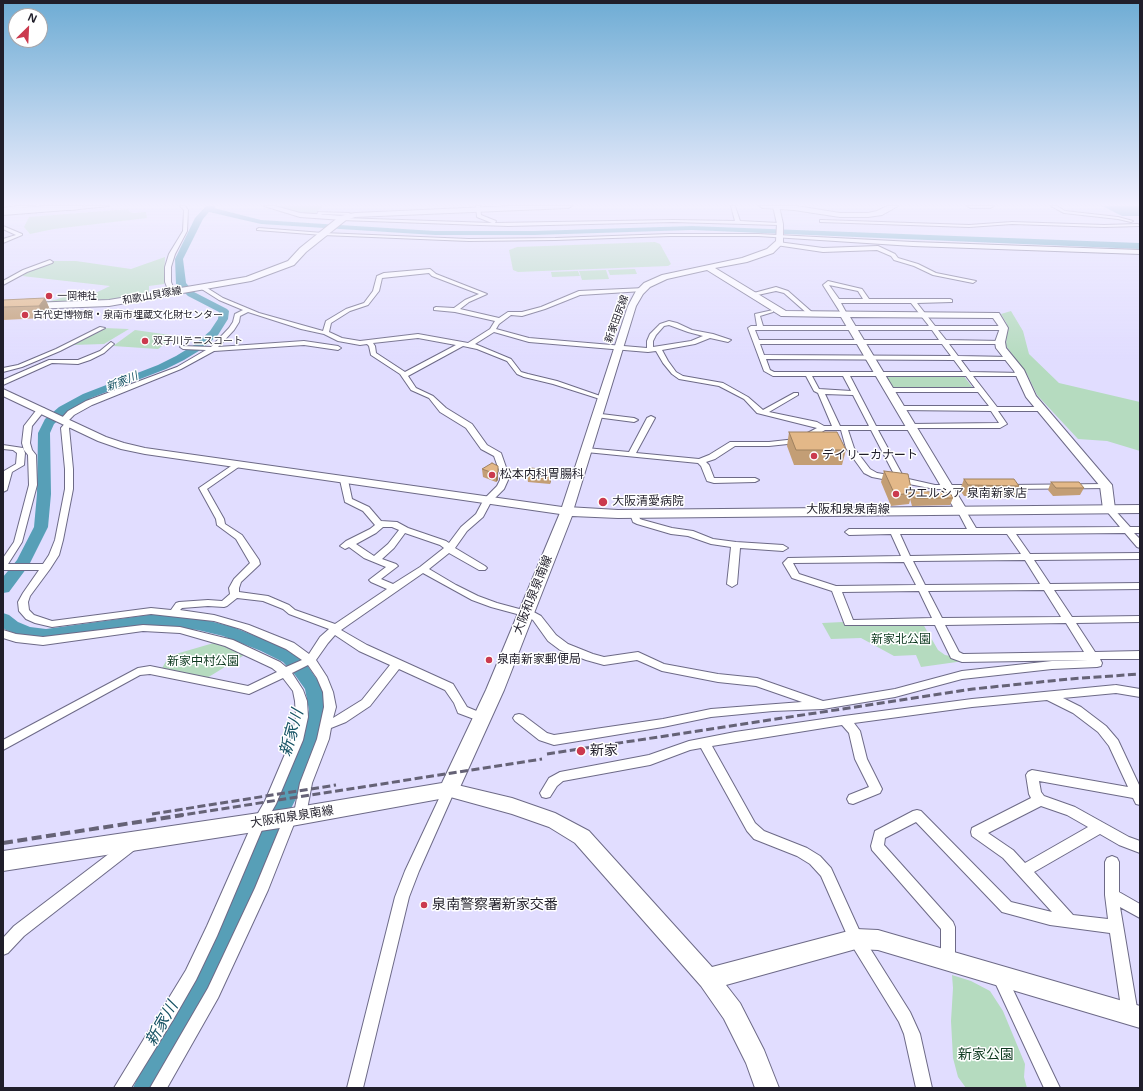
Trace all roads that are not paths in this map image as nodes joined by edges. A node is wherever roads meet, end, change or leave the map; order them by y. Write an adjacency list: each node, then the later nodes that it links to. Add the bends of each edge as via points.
1 (171, 257): 13 (street, via 168,282)
2 (297, 257): 10 (main road, 和歌山貝塚線, via 291,263 248,279)
3 (758, 257): 6 (street, 新家田尻線)
4 (894, 257): 7 (street, via 929,272)
5 (50, 262): 9 (street, via 24,271)
6 (709, 268): 11 (street, 新家田尻線, via 665,277); 14 (street)
7 (973, 281)
8 (771, 282): 12 (street, via 780,288)
9 (3, 283)
10 (200, 288): 13 (main road, 和歌山貝塚線); 21 (street)
11 (643, 289): 27 (street, via 579,293 543,308 518,314 510,313); 48 (street, 新家田尻線, via 632,306)
12 (779, 290): 14 (street); 24 (street, via 786,292)
13 (174, 292): 19 (main road, 和歌山貝塚線, via 109,303)
14 (754, 294): 23 (street)
15 (837, 301): 16 (street); 16 (street, via 826,285 828,283 860,290); 25 (street)
16 (867, 301): 17 (street)
17 (913, 301): 18 (street); 26 (street)
18 (950, 301)
19 (3, 308)
20 (436, 309): 22 (street)
21 (248, 310): 35 (street); 50 (street, via 237,315 232,329)
22 (455, 310): 27 (street); 35 (street, via 467,301 484,294 434,275 430,271 384,275 379,277 376,291 366,304 348,310 328,322)
23 (771, 310): 24 (street, via 784,314); 29 (street, via 757,315); 30 (street)
24 (811, 314): 25 (street)
25 (844, 314): 26 (street); 31 (street)
26 (923, 314): 32 (street); 33 (street, via 994,315)
27 (501, 320): 34 (street)
28 (102, 328): 56 (street, via 58,350 20,366)
29 (761, 328): 30 (street); 39 (street, via 752,328)
30 (774, 328): 31 (street)
31 (853, 328): 32 (street); 40 (street)
32 (934, 328): 33 (street); 41 (street)
33 (1004, 328): 42 (street)
34 (492, 330): 45 (street); 48 (street, via 529,340)
35 (326, 333): 38 (street, via 340,340)
36 (711, 335): 37 (street); 49 (street, via 693,342); 51 (street, via 666,323 653,334)
37 (728, 340)
38 (368, 342): 44 (street, via 418,336); 62 (street, via 372,346 373,354)
39 (756, 342): 40 (street); 52 (street)
40 (861, 342): 41 (street); 53 (street)
41 (945, 342): 42 (street); 54 (street)
42 (1000, 342): 55 (street, via 1001,348)
43 (111, 344): 65 (street, via 88,360 51,361)
44 (462, 344): 45 (street); 62 (street)
45 (470, 345): 69 (street, via 509,360 519,373 526,376 555,382)
46 (183, 347): 50 (street)
47 (338, 348): 50 (street, via 304,342)
48 (619, 349): 51 (street); 69 (street, 新家田尻線)
49 (658, 349): 51 (street); 74 (street, via 665,362 681,378 721,384)
50 (211, 350): 78 (street, via 183,366 89,403 71,413)
51 (650, 350)
52 (762, 357): 53 (street); 58 (street, via 767,371 774,374)
53 (870, 357): 54 (street); 57 (street)
54 (956, 357): 55 (street); 60 (street)
55 (1009, 358): 61 (street)
56 (3, 370)
57 (880, 373): 59 (street); 60 (street); 63 (street)
58 (808, 374): 59 (street); 66 (street, via 816,390)
59 (845, 374): 67 (street)
60 (968, 374): 61 (street); 64 (street)
61 (1021, 374): 72 (street, via 1027,391)
62 (404, 375): 96 (street, via 413,389 431,397 442,410 469,426 484,447 498,455 504,480 501,487)
63 (890, 390): 64 (street); 70 (street)
64 (980, 390): 71 (street)
65 (4, 391): 73 (street)
66 (821, 392): 67 (street); 81 (street)
67 (855, 393): 82 (street)
68 (796, 394): 74 (street)
69 (602, 398): 75 (street, 新家田尻線)
70 (900, 408): 71 (street); 79 (street)
71 (994, 408): 72 (street); 79 (street, via 1003,424 1000,426)
72 (1041, 409): 91 (street)
73 (41, 410): 78 (street); 118 (street, via 28,426 26,443 32,455 33,485 18,542)
74 (764, 412): 80 (street, via 809,422)
75 (596, 415): 77 (street); 84 (street, 新家田尻線)
76 (651, 418): 85 (street)
77 (634, 420)
78 (67, 422): 87 (street, via 102,439 145,452); 119 (street, via 65,428 69,489 59,540)
79 (912, 427): 82 (street); 92 (street)
80 (823, 428): 81 (street); 86 (street, via 798,441 733,444)
81 (840, 428): 82 (street); 90 (street, via 850,448 867,471)
82 (873, 428): 90 (street)
83 (3, 448): 95 (street, via 14,448 21,453 20,465 8,471)
84 (586, 450): 85 (street); 100 (street, 新家田尻線)
85 (631, 455): 86 (street)
86 (700, 461): 89 (street, via 705,465 710,479 714,481)
87 (237, 464): 88 (street); 128 (street, via 203,488 220,519 221,526 239,537 254,560 255,564 237,581)
88 (344, 480): 96 (street); 102 (street, via 348,500 366,509)
89 (755, 480)
90 (901, 481): 92 (street)
91 (1106, 486): 94 (street); 97 (street)
92 (947, 487): 93 (street); 99 (street)
93 (984, 487)
94 (1000, 487)
95 (3, 490)
96 (487, 501): 100 (street); 112 (street, via 480,515 464,529)
97 (1109, 509): 98 (main road, 大阪和泉泉南線); 99 (main road, 大阪和泉泉南線); 104 (street)
98 (1140, 509)
99 (961, 510): 101 (main road, 大阪和泉泉南線); 106 (street)
100 (567, 511): 101 (main road, 大阪和泉泉南線); 130 (main road, 大阪和泉泉南線)
101 (634, 514): 110 (street, via 640,522)
102 (380, 524): 103 (street, via 394,524); 116 (street, via 373,531 346,545)
103 (404, 530): 112 (street, via 443,543); 116 (street)
104 (1127, 530): 105 (street); 107 (street); 111 (street)
105 (1140, 530)
106 (973, 531): 107 (street); 109 (street)
107 (1010, 531): 115 (street)
108 (849, 532): 109 (street)
109 (894, 532): 117 (street)
110 (736, 545): 113 (street); 122 (street)
111 (1140, 545)
112 (450, 548): 120 (street); 121 (street)
113 (783, 548)
114 (1140, 556): 115 (street)
115 (1028, 558): 117 (street); 124 (street)
116 (376, 559): 125 (street, via 393,566 374,580)
117 (908, 559): 126 (street); 127 (street, via 791,560 788,563 795,576)
118 (3, 566): 119 (street)
119 (47, 567): 138 (street, via 23,602 24,611 39,621 52,624 69,623 151,611 214,618 245,627 290,646)
120 (482, 568)
121 (423, 569): 125 (street); 130 (street, via 475,598)
122 (732, 584)
123 (1140, 586): 124 (street)
124 (1047, 587): 126 (street); 132 (street)
125 (394, 588): 134 (street)
126 (922, 588): 127 (street); 133 (street)
127 (836, 589): 133 (street, via 849,623)
128 (235, 595): 129 (street, via 224,604 179,605); 134 (street, via 265,598 292,612)
129 (176, 609)
130 (526, 613): 143 (street, via 537,618 552,638 564,647 590,657 604,661 638,656 662,667 718,678 757,682); 144 (main road, 大阪和泉泉南線)
131 (1140, 619): 132 (street)
132 (1069, 620): 133 (street); 136 (street)
133 (938, 621): 136 (street, via 955,655 962,658)
134 (336, 629): 138 (street); 139 (street, via 363,648)
135 (3, 634): 140 (street, via 43,641 130,628 180,630 229,643 267,659)
136 (1093, 656): 137 (street); 143 (street, via 1097,663 962,675 894,693)
137 (1140, 656)
138 (308, 661): 140 (street); 147 (street, via 322,677 328,692 330,708)
139 (397, 664): 144 (street, via 449,686 460,702 462,710); 147 (street, via 366,703 342,719)
140 (286, 672): 149 (street, via 249,690 150,670 138,672); 156 (street, via 298,690 302,717 294,747)
141 (1140, 693): 142 (street, via 1116,689)
142 (1047, 695): 146 (street); 152 (street, via 1077,710 1102,729 1114,743)
143 (823, 705): 145 (street, via 711,713 554,740 542,737)
144 (482, 718): 150 (main road, 大阪和泉泉南線)
145 (519, 718)
146 (844, 720): 148 (street); 153 (street, via 854,731 861,759 876,789)
147 (327, 725): 155 (street)
148 (704, 743): 151 (street, via 650,760 560,777); 167 (street, via 751,827 759,835 802,852 815,860 826,872)
149 (3, 745)
150 (449, 790): 155 (main road, 大阪和泉泉南線); 171 (street, via 512,806 555,821 582,837); 175 (street, via 402,897)
151 (546, 793)
152 (1139, 797): 154 (street, via 1032,775 1035,794)
153 (853, 799)
154 (1040, 800): 157 (street, via 1071,811); 162 (street, via 977,832 1008,854)
155 (292, 817): 156 (main road, 大阪和泉泉南線); 174 (street, via 262,890 214,993)
156 (262, 822): 158 (main road, 大阪和泉泉南線); 173 (street, via 191,975)
157 (1100, 827): 159 (street); 162 (street)
158 (136, 841): 160 (main road, 大阪和泉泉南線); 168 (street, via 19,931)
159 (1140, 847)
160 (3, 862)
161 (1112, 862): 163 (street)
162 (1024, 871): 165 (street)
163 (1112, 896): 164 (street); 166 (street)
164 (1140, 911)
165 (1070, 921): 166 (street); 169 (street, via 1007,907 917,815 880,835 876,846 948,927)
166 (1116, 927): 172 (street)
167 (856, 940): 169 (street, via 878,940); 171 (street); 177 (street, via 905,1017 912,1034)
168 (3, 948)
169 (948, 961): 170 (street)
170 (1000, 976): 172 (street); 178 (street)
171 (708, 979): 176 (street, via 732,1011 756,1058)
172 (1136, 1018)
173 (122, 1088)
174 (158, 1088)
175 (356, 1088)
176 (767, 1088)
177 (924, 1088)
178 (1052, 1088)

